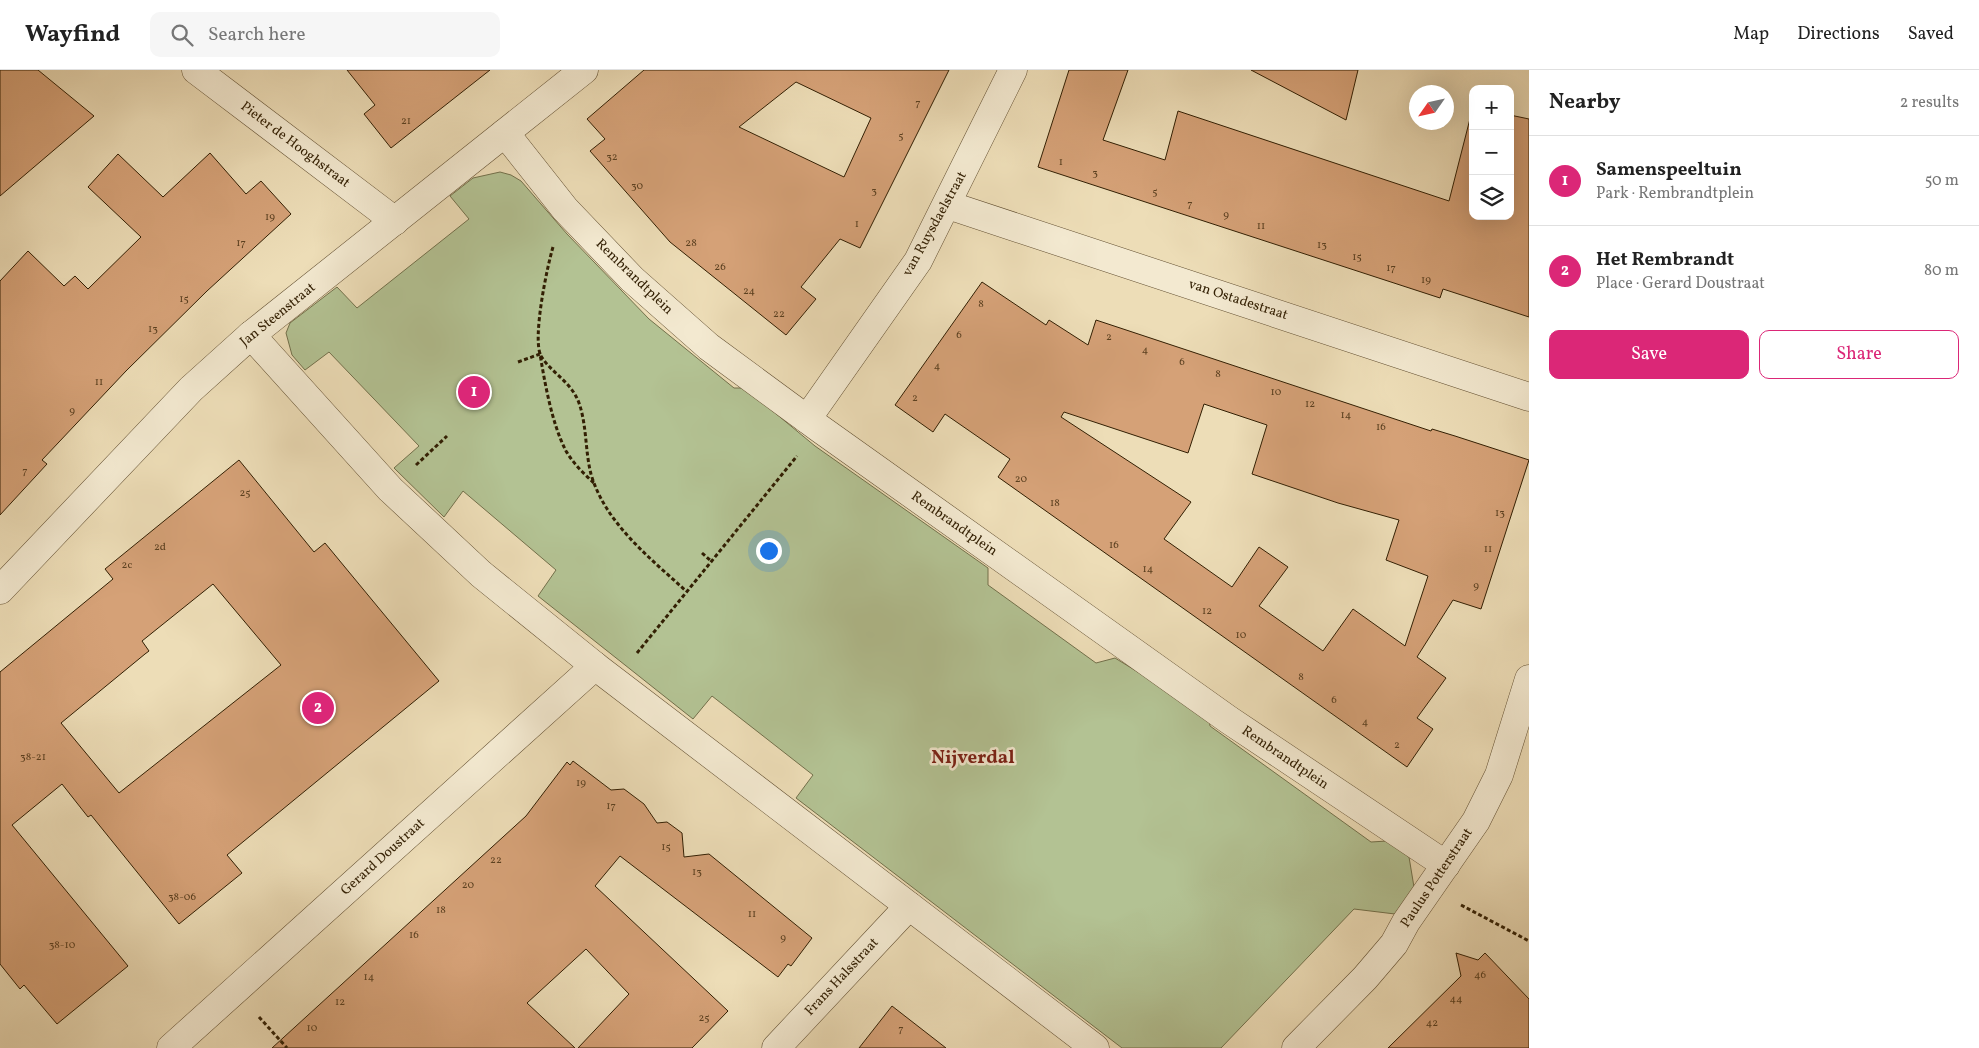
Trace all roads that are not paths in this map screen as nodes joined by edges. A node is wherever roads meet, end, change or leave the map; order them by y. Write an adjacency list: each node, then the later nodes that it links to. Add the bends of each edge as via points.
1 (196, 70): 6 (street, Pieter de Hooghstraat)
2 (584, 70): 4 (street, Jan Steenstraat)
3 (1013, 70): 5 (street, van Ruysdaelstraat)
4 (504, 133): 6 (street, Jan Steenstraat); 9 (street, Rembrandtplein, via 565,209 632,279 709,347)
5 (948, 205): 8 (street, van Ostadestraat); 9 (street, van Ruysdaelstraat, via 918,261)
6 (395, 221): 7 (street, Jan Steenstraat)
7 (251, 335): 10 (street, Jan Steenstraat, via 191,388); 11 (street, via 390,489 481,574)
8 (1529, 397)
9 (813, 424): 13 (street, Rembrandtplein, via 1229,720)
10 (0, 590)
11 (605, 673): 14 (street); 15 (street, Gerard Doustraat)
12 (1529, 679): 13 (street, Paulus Potterstraat, via 1499,775 1476,820)
13 (1446, 865): 18 (street, Paulus Potterstraat, via 1394,944 1366,978)
14 (909, 906): 16 (street, Frans Halsstraat); 17 (street)
15 (171, 1048)
16 (776, 1048)
17 (1095, 1048)
18 (1296, 1048)

